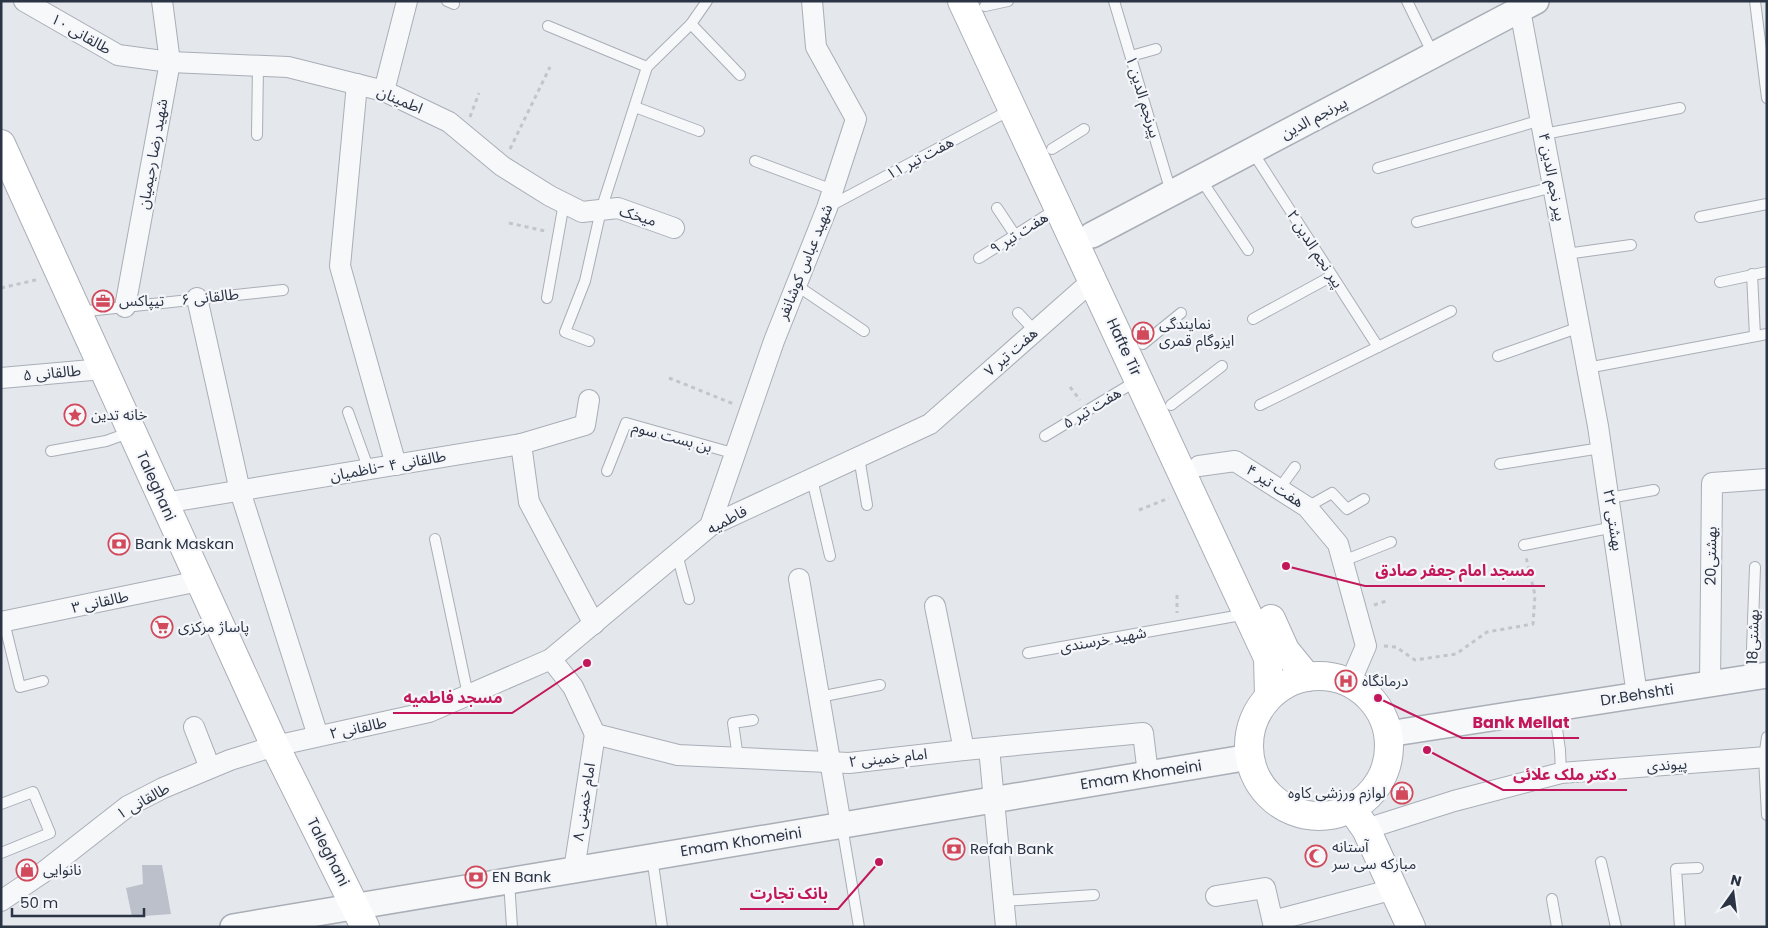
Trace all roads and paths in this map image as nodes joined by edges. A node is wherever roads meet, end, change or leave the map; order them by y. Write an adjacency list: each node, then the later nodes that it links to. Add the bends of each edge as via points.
1 (24, 1): 16 (street, طالقانی ۱۰, via 118,55)
2 (162, 1): 16 (street, شهید رضا رحیمیان)
3 (407, 1): 22 (street)
4 (707, 1): 11 (lane)
5 (812, 1): 42 (street, شهید عباس کوشانفر, via 816,47 856,119)
6 (1114, 1): 15 (lane, پیرنجم الدین ۱)
7 (1407, 1): 14 (lane)
8 (1755, 1): 24 (lane)
9 (985, 2): 27 (main road, Hafte Tir); 34 (main road, Hafte Tir)
10 (1528, 5): 14 (street, پیرنجم الدین); 28 (street, پیر نجم الدین ۴)
11 (691, 24): 19 (lane); 20 (lane)
12 (548, 26): 19 (lane)
13 (1156, 49): 15 (lane)
14 (1434, 55): 35 (street, پیرنجم الدین)
15 (1131, 56): 41 (lane, پیرنجم الدین ۱)
16 (170, 62): 17 (street, اطمینان); 70 (street, شهید رضا رحیمیان)
17 (258, 66): 21 (street, اطمینان, via 288,67); 32 (lane)
18 (550, 67): 37 (path)
19 (648, 68): 25 (lane)
20 (740, 75)
21 (357, 84): 22 (street, اطمینان); 105 (street, via 340,266)
22 (384, 91): 31 (street, اطمینان, via 449,122)
23 (478, 93): 31 (path)
24 (1767, 98)
25 (635, 107): 30 (lane); 47 (lane)
26 (1680, 108): 28 (lane)
27 (1012, 109): 42 (lane, هفت تیر ۱۱); 46 (main road, Hafte Tir)
28 (1542, 127): 38 (lane); 40 (street, پیر نجم الدین ۴)
29 (1084, 128): 34 (lane)
30 (699, 131)
31 (464, 134): 37 (street, اطمینان)
32 (257, 135)
33 (1, 144): 60 (main road, Taleghani)
34 (1052, 149): 54 (main road, Hafte Tir)
35 (1252, 151): 39 (street, پیرنجم الدین); 62 (lane, پیر نجم الدین ۲)
36 (755, 162): 42 (lane)
37 (502, 166): 43 (street, اطمینان)
38 (1378, 168)
39 (1200, 178): 41 (street, پیرنجم الدین); 56 (lane)
40 (1553, 187): 49 (lane); 57 (street, پیر نجم الدین ۴)
41 (1172, 193): 54 (street, پیرنجم الدین)
42 (830, 199): 65 (street, شهید عباس کوشانفر)
43 (564, 203): 47 (street, اطمینان, via 582,212); 52 (lane)
44 (1767, 204): 48 (lane)
45 (997, 208): 53 (lane)
46 (1059, 208): 53 (lane, هفت تیر ۹); 54 (main road, Hafte Tir)
47 (601, 210): 51 (street, میخک, via 618,208); 81 (lane, via 584,281 565,332)
48 (1700, 217)
49 (1417, 222)
50 (509, 223): 52 (path)
51 (674, 228)
52 (558, 234): 69 (lane)
53 (1015, 236): 58 (lane, هفت تیر ۹)
54 (1084, 239): 63 (main road, Hafte Tir); 82 (main road, Hafte Tir)
55 (1630, 245): 57 (lane)
56 (1248, 250)
57 (1566, 254): 79 (street, پیر نجم الدین ۴)
58 (979, 258)
59 (1767, 272): 61 (lane)
60 (60, 274): 66 (path); 72 (main road, Taleghani)
61 (1752, 274): 64 (lane); 80 (lane)
62 (1332, 276): 75 (lane); 83 (lane, پیر نجم الدین ۲)
63 (1093, 280): 77 (street, هفت تیر ۷); 90 (main road, Hafte Tir)
64 (1720, 282)
65 (796, 286): 76 (lane); 94 (street, شهید عباس کوشانفر)
66 (1, 288)
67 (283, 290): 68 (lane, طالقانی ۶)
68 (197, 298): 70 (lane, طالقانی ۶); 114 (street)
69 (547, 298)
70 (125, 307): 72 (lane, طالقانی ۶)
71 (1451, 311): 83 (lane)
72 (77, 312): 87 (main road, Taleghani)
73 (1181, 312): 82 (lane)
74 (1018, 313): 77 (lane)
75 (1253, 319)
76 (864, 331)
77 (1035, 331): 96 (street, هفت تیر ۷)
78 (1767, 334): 80 (lane)
79 (1581, 336): 84 (lane); 86 (street, بهشتی ۲۲)
80 (1755, 336): 86 (lane)
81 (589, 341)
82 (1143, 344): 92 (main road, Hafte Tir)
83 (1378, 347): 93 (lane)
84 (1498, 356)
85 (1222, 366): 92 (lane)
86 (1587, 368): 100 (street, بهشتی ۲۲)
87 (103, 369): 88 (street, طالقانی ۵); 97 (main road, Taleghani)
88 (1, 378)
89 (669, 378): 94 (path)
90 (1139, 380): 98 (lane, هفت تیر ۵); 109 (main road, Hafte Tir)
91 (589, 400): 99 (street, طالقانی ۴ -ناظمیان, via 585,425)
92 (1171, 405): 109 (main road, Hafte Tir)
93 (1260, 405)
94 (750, 411): 102 (street, شهید عباس کوشانفر)
95 (348, 412): 107 (lane)
96 (930, 424): 103 (street, فاطمیه)
97 (132, 432): 101 (lane, via 106,441); 117 (main road, Taleghani)
98 (1045, 436)
99 (521, 444): 105 (street, طالقانی ۴ -ناظمیان); 137 (street, via 529,502)
100 (1602, 448): 104 (lane); 115 (street, بهشتی ۲۲)
101 (51, 451)
102 (736, 454): 108 (lane, بن بست سوم, via 626,423); 121 (street, شهید عباس کوشانفر)
103 (859, 457): 110 (street, فاطمیه); 118 (lane)
104 (1500, 464)
105 (396, 465): 107 (street, طالقانی ۴ -ناظمیان)
106 (1295, 467): 112 (lane)
107 (369, 470): 114 (street, طالقانی ۴ -ناظمیان)
108 (607, 471)
109 (1195, 478): 112 (street, هفت تیر ۴, via 1235,461); 120 (path); 135 (main road, Hafte Tir); 142 (main road, Hafte Tir, via 1285,650)
110 (812, 479): 121 (street, فاطمیه); 127 (lane)
111 (1767, 479): 147 (street, بهشتی20, via 1712,483)
112 (1279, 489): 119 (street, هفت تیر ۴)
113 (1654, 490): 115 (lane)
114 (240, 491): 117 (street, طالقانی ۴ -ناظمیان); 157 (street)
115 (1609, 498): 122 (street, بهشتی ۲۲)
116 (1364, 499): 119 (lane, via 1347,509 1332,493)
117 (164, 503): 131 (main road, Taleghani)
118 (867, 505)
119 (1308, 507): 128 (street, هفت تیر ۴, via 1338,544)
120 (1139, 510)
121 (710, 526): 126 (street, فاطمیه)
122 (1614, 527): 125 (lane); 149 (street, بهشتی ۲۲)
123 (435, 539): 148 (lane)
124 (1392, 542): 128 (lane)
125 (1524, 545): 139 (path, via 1535,595 1533,624 1487,632 1456,654 1416,660 1396,647)
126 (677, 554): 133 (lane); 137 (street, فاطمیه)
127 (830, 556)
128 (1343, 561): 139 (street, هفت تیر ۴)
129 (1755, 567): 143 (lane, بهشتی18)
130 (799, 579): 151 (street)
131 (199, 581): 136 (street, طالقانی ۳); 159 (main road, Taleghani)
132 (1177, 595): 138 (path)
133 (689, 599)
134 (935, 606): 161 (street)
135 (1248, 614): 138 (lane, شهید خرسندی); 150 (main road, Hafte Tir, via 1268,658)
136 (3, 622): 144 (lane, via 20,688)
137 (594, 624): 141 (street, فاطمیه)
138 (1177, 627): 140 (lane, شهید خرسندی)
139 (1366, 646): 145 (street)
140 (1028, 653)
141 (552, 659): 148 (street, طالقانی ۲); 155 (street, via 573,687)
142 (1307, 676): 145 (main road, via 1329,676); 150 (main road, via 1286,684)
143 (1759, 676): 147 (street, Dr.Behshti)
144 (43, 681)
145 (1350, 683): 156 (main road, via 1368,696 1381,714)
146 (880, 684): 151 (lane)
147 (1710, 684): 149 (street, Dr.Behshti)
148 (468, 695): 157 (street, طالقانی ۲, via 429,712)
149 (1637, 695): 152 (street, Dr.Behshti)
150 (1269, 696): 162 (main road, via 1256,714 1249,735)
151 (820, 697): 165 (street)
152 (1554, 708): 156 (street, Dr.Behshti); 167 (lane)
153 (753, 720): 164 (lane, via 733,723)
154 (194, 727): 166 (street)
155 (595, 734): 164 (street, امام خمینی ۲, via 678,755); 178 (street, امام خمینی ۸)
156 (1388, 734): 172 (main road, via 1388,756 1382,777 1369,795)
157 (318, 736): 159 (street, طالقانی ۲)
158 (1767, 737): 163 (lane)
159 (275, 746): 166 (street, طالقانی ۱); 186 (main road, Taleghani)
160 (989, 748): 161 (street, امام خمینی ۲); 168 (street, امام خمینی ۲, via 1143,733); 169 (street)
161 (964, 750): 165 (street, امام خمینی ۲, via 849,764)
162 (1250, 757): 168 (street, Emam Khomeini); 172 (main road, via 1256,778 1287,808 1308,815)
163 (1766, 757): 167 (street, پیوندی); 171 (lane)
164 (738, 758): 165 (street, امام خمینی ۲)
165 (830, 763): 173 (street)
166 (210, 768): 184 (street, طالقانی ۱, via 128,806)
167 (1561, 773): 172 (street, پیوندی, via 1454,801)
168 (1148, 774): 169 (street, Emam Khomeini)
169 (994, 800): 173 (street, Emam Khomeini); 185 (street)
170 (1, 804): 174 (lane, via 33,792 50,833)
171 (1767, 815)
172 (1359, 818): 180 (main road)
173 (841, 825): 175 (street, Emam Khomeini); 191 (lane)
174 (1, 853)
175 (652, 857): 178 (street, Emam Khomeini); 190 (lane)
176 (1601, 862): 195 (lane)
177 (1698, 868): 196 (lane, via 1676,869)
178 (574, 870): 179 (street, Emam Khomeini)
179 (509, 880): 186 (street, Emam Khomeini); 189 (lane)
180 (1394, 888): 187 (street); 193 (main road)
181 (1094, 894): 185 (lane)
182 (1216, 896): 187 (street, via 1265,888)
183 (1552, 899): 194 (lane)
184 (1, 901)
185 (1004, 901): 192 (street)
186 (361, 916): 188 (street, Emam Khomeini)
187 (1273, 924)
188 (233, 927)
189 (512, 927)
190 (662, 927)
191 (859, 927)
192 (1006, 927)
193 (1411, 927)
194 (1557, 927)
195 (1616, 927)
196 (1680, 927)

